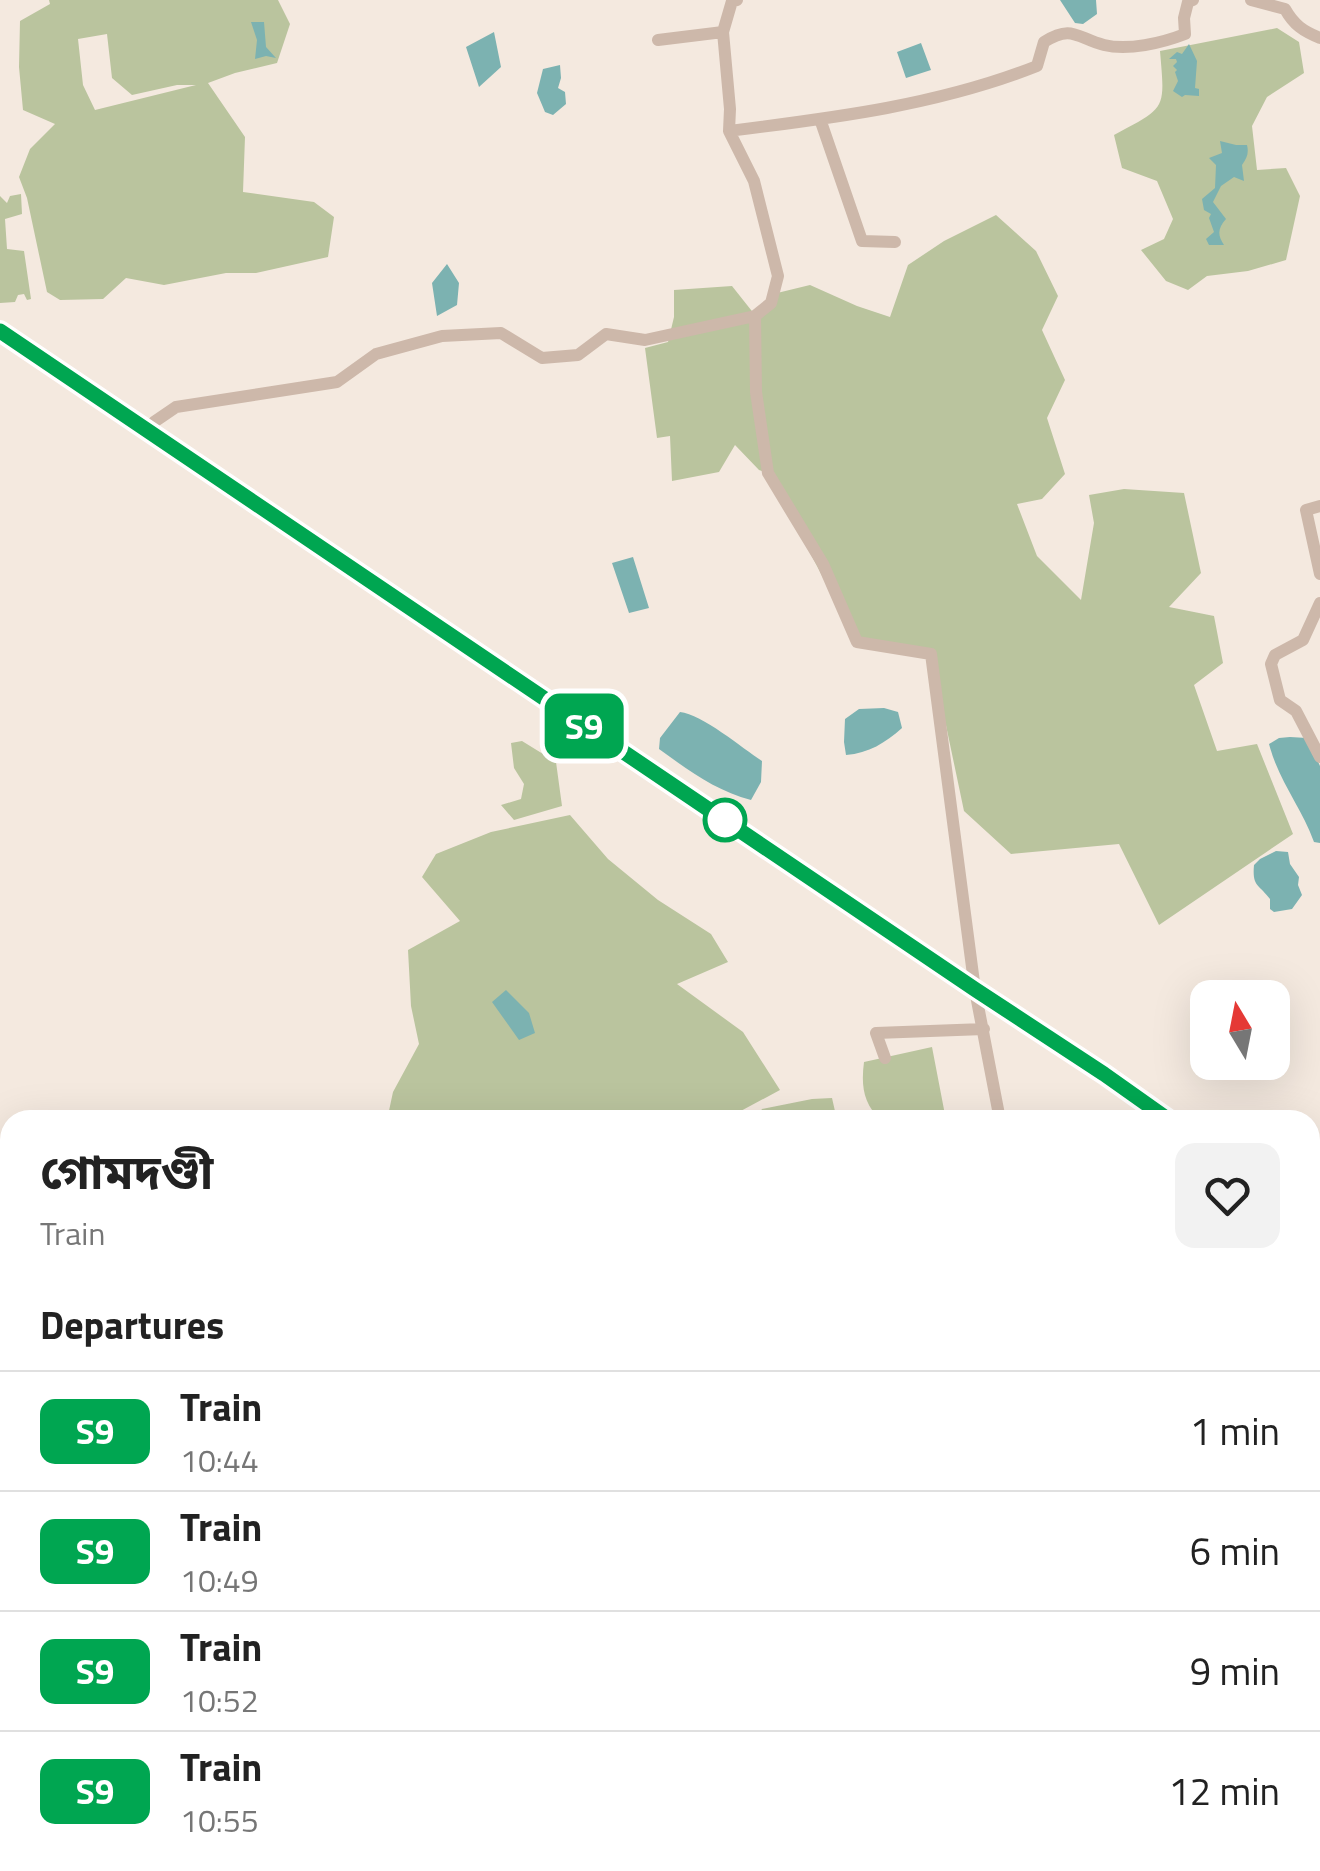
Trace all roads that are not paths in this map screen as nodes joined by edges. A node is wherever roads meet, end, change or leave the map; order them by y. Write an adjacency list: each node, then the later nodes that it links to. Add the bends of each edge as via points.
1 (737, 0): 4 (street)
2 (1192, 0): 7 (street, via 1184,34 1173,39 1105,45 1065,32 1044,42 1040,62 1031,68 932,100)
3 (1251, 0): 5 (street, via 1285,8 1302,30)
4 (723, 32): 6 (street); 8 (street)
5 (1320, 38)
6 (658, 40)
7 (820, 120): 8 (street); 9 (street, via 862,242)
8 (729, 131): 10 (street, via 754,181 778,276 771,303)
9 (895, 242)
10 (755, 316): 11 (street, via 645,340 606,334 578,355 542,358 501,334 442,336 376,354 337,382 176,407); 16 (street, via 756,392 768,473 823,564 858,642 931,654)
11 (154, 422)
12 (1320, 506): 13 (street, via 1306,510)
13 (1320, 574)
14 (1320, 603): 15 (street, via 1304,640 1271,664 1280,700 1296,711)
15 (1320, 756)
16 (984, 1028): 17 (street, via 876,1034); 18 (street)
17 (885, 1058)
18 (998, 1110)

